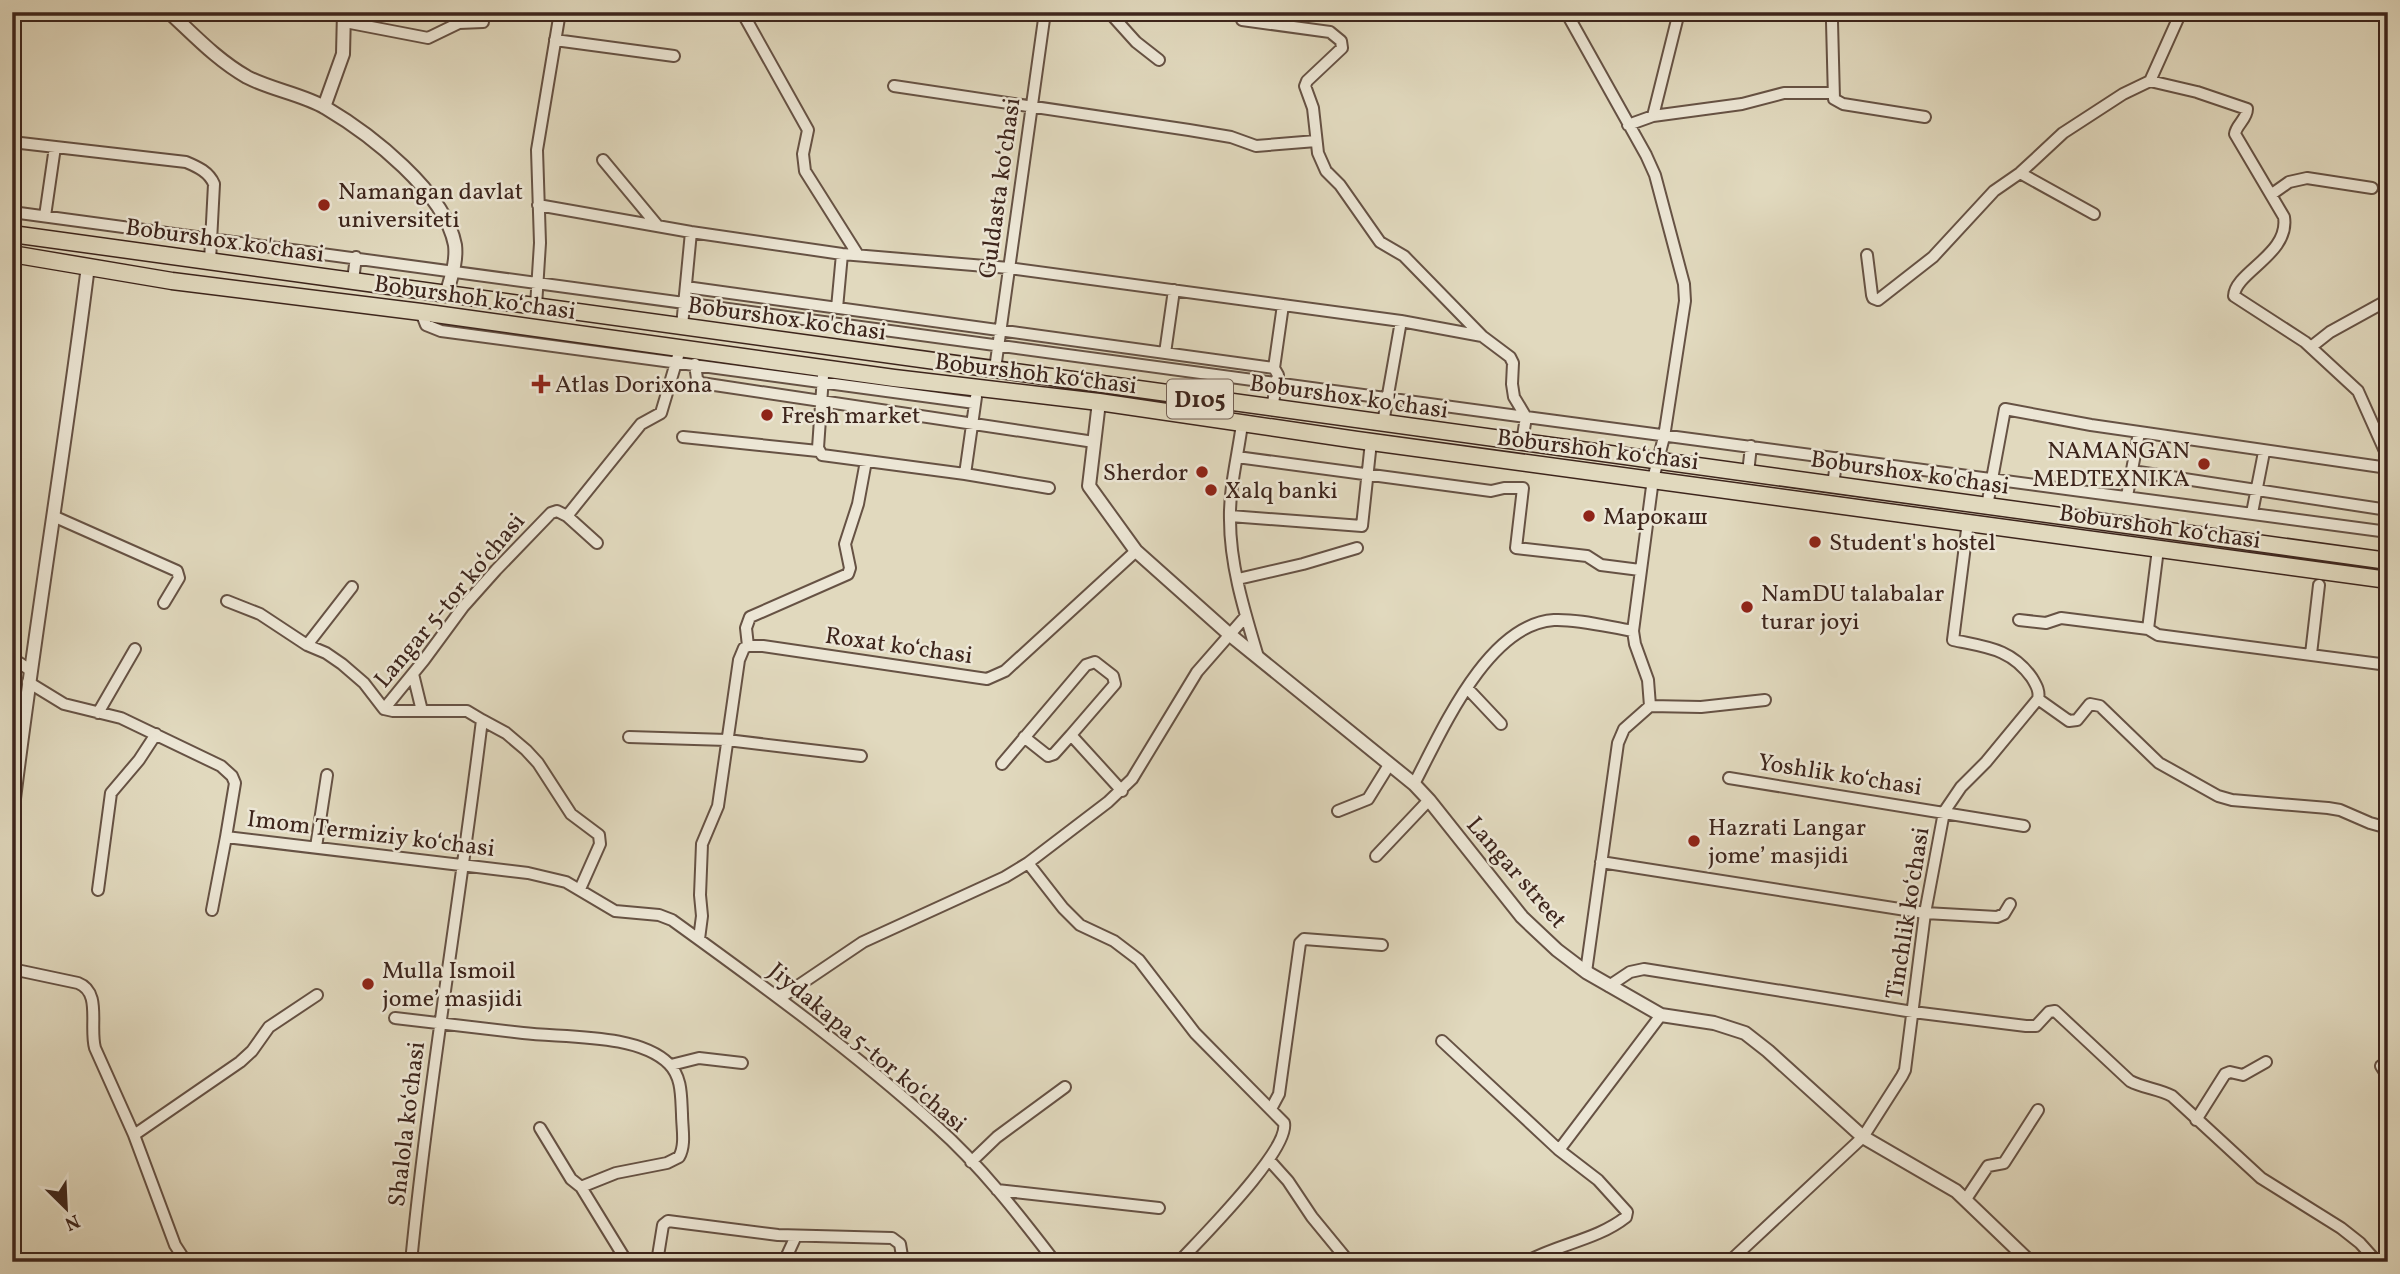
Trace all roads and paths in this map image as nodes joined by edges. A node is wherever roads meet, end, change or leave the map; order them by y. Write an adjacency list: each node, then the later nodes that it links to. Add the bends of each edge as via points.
1 (169, 12): 19 (street, via 220,60 247,77)
2 (560, 12): 13 (street)
3 (742, 12): 43 (street, via 808,130 805,171)
4 (1045, 12): 20 (street, Guldasta koʻchasi)
5 (1109, 12): 15 (street)
6 (1566, 12): 23 (street)
7 (1679, 12): 21 (street)
8 (1834, 12): 18 (street)
9 (2181, 12): 16 (street)
10 (345, 17): 12 (street, via 428,38 460,23); 19 (street, via 343,54)
11 (1242, 20): 24 (street, via 1330,32 1341,41 1342,48 1305,86 1313,107)
12 (483, 22)
13 (555, 40): 14 (street); 31 (street, via 537,150)
14 (674, 56)
15 (1160, 60)
16 (2150, 81): 28 (street, via 2063,132); 30 (street, via 2244,106 2248,112 2235,134)
17 (894, 86): 20 (street)
18 (1833, 93): 21 (street, via 1784,93 1742,104); 22 (street, via 1843,104)
19 (324, 107): 49 (street, via 382,148 431,198 451,233)
20 (1032, 107): 24 (street, via 1231,137 1256,146); 48 (street, Guldasta koʻchasi)
21 (1653, 116): 23 (street)
22 (1925, 117)
23 (1628, 125): 90 (street, via 1655,175 1684,284)
24 (1316, 141): 67 (street, via 1326,171 1380,242 1404,256)
25 (12, 142): 26 (street)
26 (55, 147): 34 (street); 39 (street, via 186,162 201,168 214,184)
27 (603, 160): 35 (street)
28 (2020, 173): 33 (street); 44 (street, via 1994,191 1933,257 1878,300 1873,298)
29 (2372, 188): 30 (street, via 2307,178 2289,181)
30 (2272, 194): 69 (street, via 2284,216 2283,233 2271,253 2233,293)
31 (538, 205): 35 (street); 52 (street)
32 (12, 212): 34 (street)
33 (2094, 214)
34 (40, 216): 38 (street); 39 (street)
35 (657, 225): 36 (street)
36 (691, 232): 42 (street); 53 (street)
37 (12, 234): 38 (main road, Boburshox ko'chasi / D105)
38 (32, 237): 40 (main road, Boburshox ko'chasi / D105)
39 (210, 237): 45 (street); 46 (street)
40 (91, 245): 46 (main road, Boburshox ko'chasi / D105); 47 (main road)
41 (12, 254): 47 (main road, Boburshoh koʻchasi / D105)
42 (842, 254): 43 (street); 62 (street)
43 (858, 255): 48 (street)
44 (1867, 255)
45 (356, 257): 49 (street); 51 (street)
46 (210, 261): 51 (main road, Boburshox ko'chasi / D105)
47 (88, 266): 71 (main road, Boburshoh koʻchasi / D105, via 421,312); 116 (street)
48 (1009, 268): 54 (street); 66 (street, Guldasta koʻchasi)
49 (453, 271): 50 (street); 56 (street)
50 (496, 276): 52 (street); 57 (street)
51 (353, 280): 56 (main road, Boburshox ko'chasi / D105)
52 (537, 282): 55 (street); 61 (street)
53 (685, 287): 59 (street); 62 (street)
54 (1174, 290): 60 (street); 70 (street)
55 (606, 291): 59 (street); 63 (street)
56 (447, 292): 57 (main road, Boburshox ko'chasi / D105)
57 (493, 300): 61 (main road, Boburshox ko'chasi / D105)
58 (2388, 300): 69 (street, via 2330,332)
59 (684, 302): 65 (street); 68 (street)
60 (1283, 305): 64 (street); 74 (street)
61 (536, 306): 63 (main road, Boburshox ko'chasi / D105)
62 (837, 308): 66 (street)
63 (603, 316): 65 (main road, Boburshox ko'chasi / D105)
64 (1401, 321): 67 (street); 80 (street)
65 (682, 326): 75 (main road, Boburshox ko'chasi / D105)
66 (1000, 330): 68 (street, Guldasta koʻchasi); 70 (street)
67 (1482, 336): 84 (street, via 1510,357 1514,397)
68 (999, 345): 75 (street, Guldasta koʻchasi); 77 (street)
69 (2311, 348): 99 (street, via 2358,391)
70 (1165, 353): 74 (street)
71 (678, 354): 72 (street); 73 (main road, Boburshoh koʻchasi / D105); 117 (street, via 661,413 640,424)
72 (695, 364): 73 (street); 78 (street, via 701,383)
73 (773, 368): 76 (main road, Boburshoh koʻchasi / D105); 78 (street)
74 (1274, 368): 77 (street)
75 (995, 369): 83 (main road, Boburshox ko'chasi / D105)
76 (823, 375): 79 (main road, Boburshoh koʻchasi / D105); 81 (street)
77 (1276, 383): 80 (street); 83 (street)
78 (770, 392): 81 (street)
79 (976, 395): 82 (main road, Boburshoh koʻchasi / D105); 85 (street)
80 (1388, 398): 84 (street); 86 (street)
81 (821, 399): 85 (street); 95 (street)
82 (1099, 402): 87 (main road, Boburshoh koʻchasi / D105); 91 (street, Langar street)
83 (1272, 408): 86 (main road, Boburshox ko'chasi / D105)
84 (1526, 417): 90 (street); 93 (street)
85 (972, 423): 91 (street); 105 (street)
86 (1383, 423): 93 (main road, Boburshox ko'chasi / D105)
87 (1242, 424): 92 (main road, Boburshoh koʻchasi / D105); 97 (street)
88 (2139, 433): 96 (street); 103 (street); 107 (street, via 2005,409)
89 (683, 437): 95 (street)
90 (1664, 437): 94 (street); 100 (street)
91 (1094, 442): 125 (street, Langar street, via 1089,486)
92 (1371, 442): 106 (street); 108 (main road, Boburshoh koʻchasi / D105)
93 (1522, 442): 100 (main road, Boburshox ko'chasi / D105)
94 (1751, 446): 98 (street); 104 (street)
95 (818, 451): 101 (street)
96 (2264, 452): 102 (street); 111 (street)
97 (1237, 457): 106 (street); 118 (street)
98 (1837, 458): 107 (street); 109 (street)
99 (2388, 458)
100 (1658, 460): 104 (main road, Boburshox ko'chasi / D105); 108 (street)
101 (866, 461): 105 (street); 140 (street, via 845,544 848,574 750,617)
102 (2388, 468)
103 (2132, 471): 111 (street); 112 (street)
104 (1748, 473): 109 (main road, Boburshox ko'chasi / D105)
105 (965, 474): 110 (street)
106 (1368, 475): 118 (street, via 1362,526); 127 (street, via 1491,491 1523,488 1516,548 1587,556 1601,565)
107 (1992, 478): 112 (street); 113 (street)
108 (1653, 479): 119 (main road, Boburshoh koʻchasi / D105); 127 (street)
109 (1833, 484): 113 (main road, Boburshox ko'chasi / D105)
110 (1049, 488)
111 (2256, 490): 114 (street); 115 (street)
112 (2127, 496): 115 (street)
113 (1987, 506): 126 (main road, Boburshox ko'chasi / D105)
114 (2388, 510)
115 (2252, 513): 121 (street)
116 (53, 516): 133 (street, via 177,571 178,579); 147 (street)
117 (567, 516): 122 (street); 146 (street, Langar 5-tor koʻchasi, via 551,513 480,589)
118 (1230, 516): 128 (street)
119 (1968, 522): 124 (main road, Boburshoh koʻchasi / D105); 149 (street, via 1953,640 2011,657 2036,684)
120 (2388, 526): 121 (street)
121 (2388, 532): 126 (street)
122 (597, 543)
123 (1357, 548): 128 (street)
124 (2158, 550): 129 (main road, Boburshoh koʻchasi / D105); 136 (street)
125 (1136, 551): 138 (street, Langar street); 140 (street, Roxat koʻchasi, via 1005,671 987,679)
126 (2386, 561)
127 (1640, 570): 137 (street)
128 (1238, 579): 134 (street)
129 (2388, 580)
130 (2319, 585): 142 (street)
131 (352, 587): 139 (street)
132 (228, 601): 139 (street, Langar 5-tor koʻchasi, via 260,614)
133 (164, 603)
134 (1246, 616): 138 (street); 144 (street)
135 (2019, 620): 136 (street, via 2046,624 2062,618)
136 (2148, 629): 142 (street, via 2158,635)
137 (1633, 631): 148 (street, via 1554,620 1533,624 1505,641); 151 (street, via 1648,680)
138 (1229, 634): 144 (street, Langar street); 168 (street, via 1197,672)
139 (307, 645): 152 (street, Langar 5-tor koʻchasi, via 354,673)
140 (748, 646): 161 (street, via 739,660)
141 (135, 649): 154 (street)
142 (2311, 653): 145 (street)
143 (12, 657): 147 (street, Imom Termiziy koʻchasi)
144 (1258, 657): 164 (street, Langar street)
145 (2388, 665)
146 (413, 674): 152 (street, Langar 5-tor koʻchasi); 153 (street)
147 (29, 676): 154 (street, Imom Termiziy koʻchasi, via 64,704); 172 (street)
148 (1468, 689): 156 (street); 167 (street)
149 (2038, 699): 171 (street, Tinchlik koʻchasi); 174 (street, via 2069,721 2077,720 2090,704 2099,706 2159,763 2218,796 2340,810)
150 (1765, 701): 151 (street)
151 (1650, 706): 178 (street, via 1624,729 1618,743)
152 (384, 709): 153 (street)
153 (422, 711): 155 (street, via 467,711)
154 (98, 713): 157 (street, Imom Termiziy koʻchasi)
155 (482, 720): 180 (street, Shalola koʻchasi); 181 (street, via 526,750 571,814 599,835 600,844)
156 (1502, 724)
157 (156, 734): 175 (street, Imom Termiziy koʻchasi, via 232,776); 182 (street, via 111,793)
158 (1071, 735): 160 (street, via 1048,756); 160 (street, via 1115,684 1113,676 1095,662 1086,665); 168 (street)
159 (629, 737): 161 (street)
160 (1024, 737): 163 (street)
161 (727, 740): 162 (street); 186 (street, via 718,806 702,844)
162 (861, 756)
163 (1002, 764)
164 (1389, 765): 167 (street, Langar street); 170 (street, via 1368,799)
165 (327, 775): 176 (street)
166 (1729, 778): 171 (street, Yoshlik koʻchasi)
167 (1413, 784): 169 (street, Langar street)
168 (1122, 791): 179 (street)
169 (1429, 800): 177 (street); 189 (street, Langar street, via 1522,917)
170 (1338, 811)
171 (1944, 812): 173 (street, Yoshlik koʻchasi); 185 (street, Tinchlik koʻchasi)
172 (12, 815)
173 (2024, 826)
174 (2388, 828)
175 (226, 837): 176 (street, Imom Termiziy koʻchasi); 184 (street)
176 (316, 848): 180 (street, Imom Termiziy koʻchasi)
177 (1376, 856)
178 (1601, 862): 185 (street); 189 (street)
179 (1028, 863): 192 (street, via 863,942); 202 (street, via 1080,925 1114,941 1139,960 1195,1033)
180 (464, 867): 181 (street, Imom Termiziy koʻchasi, via 555,878); 196 (street, Shalola koʻchasi)
181 (580, 888): 186 (street, Imom Termiziy koʻchasi, via 615,911 659,915)
182 (98, 890)
183 (2010, 904): 185 (street, via 1997,917)
184 (212, 910)
185 (1925, 913): 193 (street, Tinchlik koʻchasi)
186 (699, 939): 192 (street, Jiydakapa 5-tor koʻchasi)
187 (1382, 945): 202 (street, via 1304,939 1300,943 1279,1094)
188 (12, 969): 206 (street, via 88,988 95,1048)
189 (1586, 972): 190 (street, Langar street)
190 (1609, 986): 193 (street, via 1644,969); 194 (street, Langar street)
191 (317, 995): 206 (street, via 269,1027 240,1062)
192 (780, 998): 210 (street, Jiydakapa 5-tor koʻchasi, via 937,1126)
193 (1913, 1012): 204 (street, via 2036,1026 2055,1011 2130,1081 2164,1091); 207 (street, Tinchlik koʻchasi, via 1905,1070)
194 (1661, 1015): 207 (street, Langar street, via 1745,1033); 208 (street)
195 (395, 1018): 196 (street)
196 (439, 1023): 200 (street, via 628,1044); 217 (street, Shalola koʻchasi)
197 (1442, 1041): 208 (street)
198 (2266, 1062): 204 (street, via 2243,1075 2225,1074)
199 (742, 1063): 200 (street, via 699,1058)
200 (671, 1065): 211 (street, via 681,1091 683,1144 679,1157)
201 (1065, 1087): 210 (street)
202 (1271, 1110): 209 (street, via 1286,1127)
203 (2038, 1110): 213 (street, via 2004,1163 1988,1166)
204 (2196, 1120): 228 (street, via 2261,1178 2341,1228)
205 (540, 1128): 211 (street, via 571,1179)
206 (134, 1135): 216 (street, via 175,1245)
207 (1863, 1137): 213 (street, Langar street); 226 (street, Tinchlik koʻchasi)
208 (1559, 1150): 225 (street, via 1598,1180 1627,1215 1581,1241)
209 (1270, 1160): 223 (street); 224 (street)
210 (971, 1162): 212 (street, Jiydakapa 5-tor koʻchasi)
211 (581, 1187): 218 (street)
212 (998, 1190): 214 (street); 222 (street, Jiydakapa 5-tor koʻchasi)
213 (1966, 1199): 227 (street, Langar street)
214 (1159, 1208)
215 (796, 1236): 219 (street, via 665,1222); 220 (street); 221 (street, via 892,1238 900,1244)
216 (186, 1262)
217 (411, 1262)
218 (627, 1262)
219 (657, 1262)
220 (784, 1262)
221 (903, 1262)
222 (1055, 1262)
223 (1179, 1262)
224 (1349, 1262)
225 (1526, 1262)
226 (1729, 1262)
227 (2030, 1262)
228 (2377, 1262)

